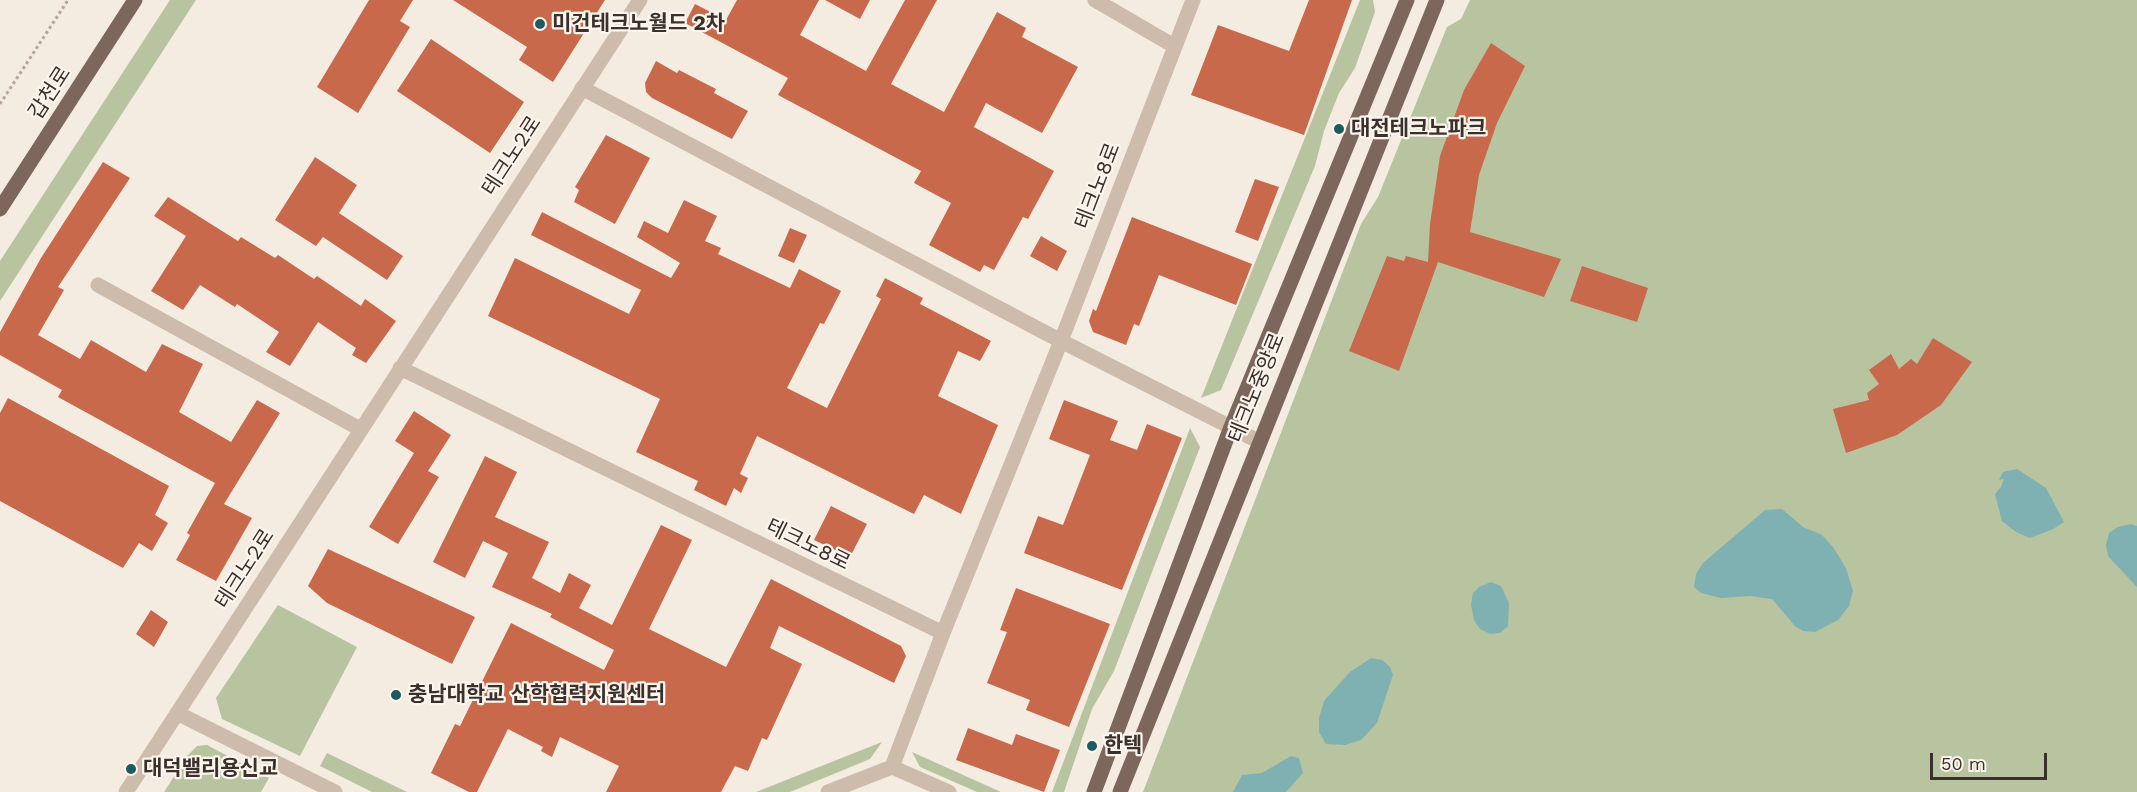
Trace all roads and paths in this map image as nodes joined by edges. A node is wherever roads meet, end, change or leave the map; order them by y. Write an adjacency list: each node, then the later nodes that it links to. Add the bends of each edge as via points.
1 (68, 0): 10 (path)
2 (135, 0): 11 (main road, 갑천로)
3 (640, 0): 9 (street, 테크노2로)
4 (1095, 0): 8 (street)
5 (1193, 0): 8 (street, 테크노8로)
6 (1407, 0): 15 (main road, 테크노중앙로)
7 (1437, 0): 17 (main road, 테크노중앙로)
8 (1174, 46): 13 (street, 테크노8로)
9 (582, 88): 13 (street); 14 (street, 테크노2로)
10 (0, 104)
11 (0, 209)
12 (98, 285): 16 (street)
13 (1061, 341): 15 (street); 18 (street, 테크노8로)
14 (400, 368): 16 (street, 테크노2로); 18 (street, 테크노8로)
15 (1231, 427): 17 (street); 25 (main road, 테크노중앙로)
16 (360, 429): 19 (street, 테크노2로)
17 (1258, 441): 26 (main road, 테크노중앙로)
18 (942, 633): 20 (street, 테크노8로)
19 (177, 713): 21 (street, 테크노2로); 22 (street)
20 (892, 767): 23 (street); 24 (street)
21 (126, 792)
22 (335, 792)
23 (828, 792)
24 (949, 792)
25 (1094, 792)
26 (1119, 792)

